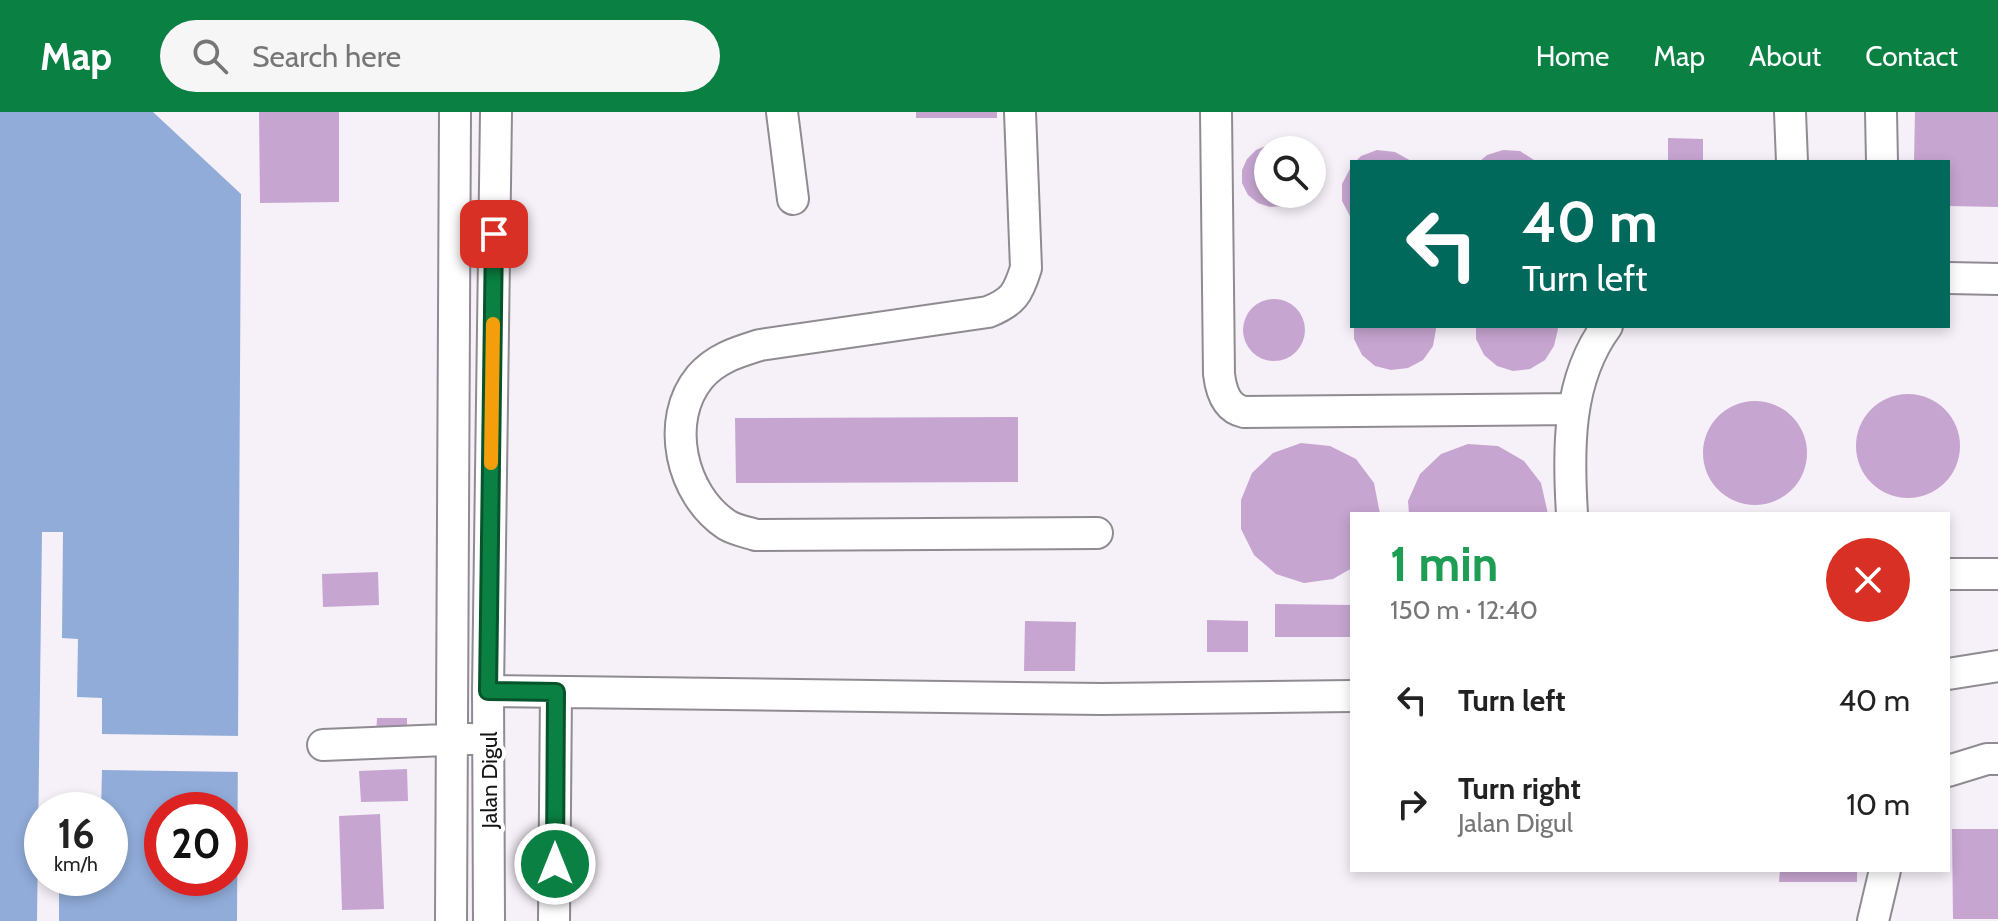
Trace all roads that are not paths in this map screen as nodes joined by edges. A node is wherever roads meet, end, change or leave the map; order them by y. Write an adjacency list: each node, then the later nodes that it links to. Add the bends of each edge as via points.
1 (455, 112): 25 (street)
2 (496, 112): 21 (street, Jalan Digul)
3 (782, 112): 10 (street)
4 (1020, 112): 16 (street, via 1026,268 1020,289 1006,305 988,312 760,345 724,357 686,395 679,429 685,468 704,505 729,527 756,535)
5 (1216, 112): 14 (street, via 1219,374 1220,386 1237,411)
6 (1790, 112): 8 (street)
7 (1881, 112): 9 (street)
8 (1792, 160)
9 (1882, 160)
10 (793, 199)
11 (1950, 278): 12 (street)
12 (1998, 279)
13 (1606, 328): 14 (street, via 1585,364)
14 (1572, 409): 15 (street)
15 (1572, 512)
16 (1097, 533)
17 (1950, 574): 18 (street)
18 (1998, 574)
19 (1998, 666): 20 (street)
20 (1950, 674)
21 (488, 691): 22 (street); 24 (street, Jalan Digul)
22 (556, 692): 23 (street, via 1102,699); 32 (street)
23 (1350, 696)
24 (488, 737): 25 (street); 31 (street, Jalan Digul)
25 (452, 739): 26 (street); 30 (street)
26 (323, 745)
27 (1998, 759): 28 (street)
28 (1950, 771)
29 (1885, 872): 33 (street)
30 (451, 921)
31 (489, 921)
32 (554, 921)
33 (1873, 921)

